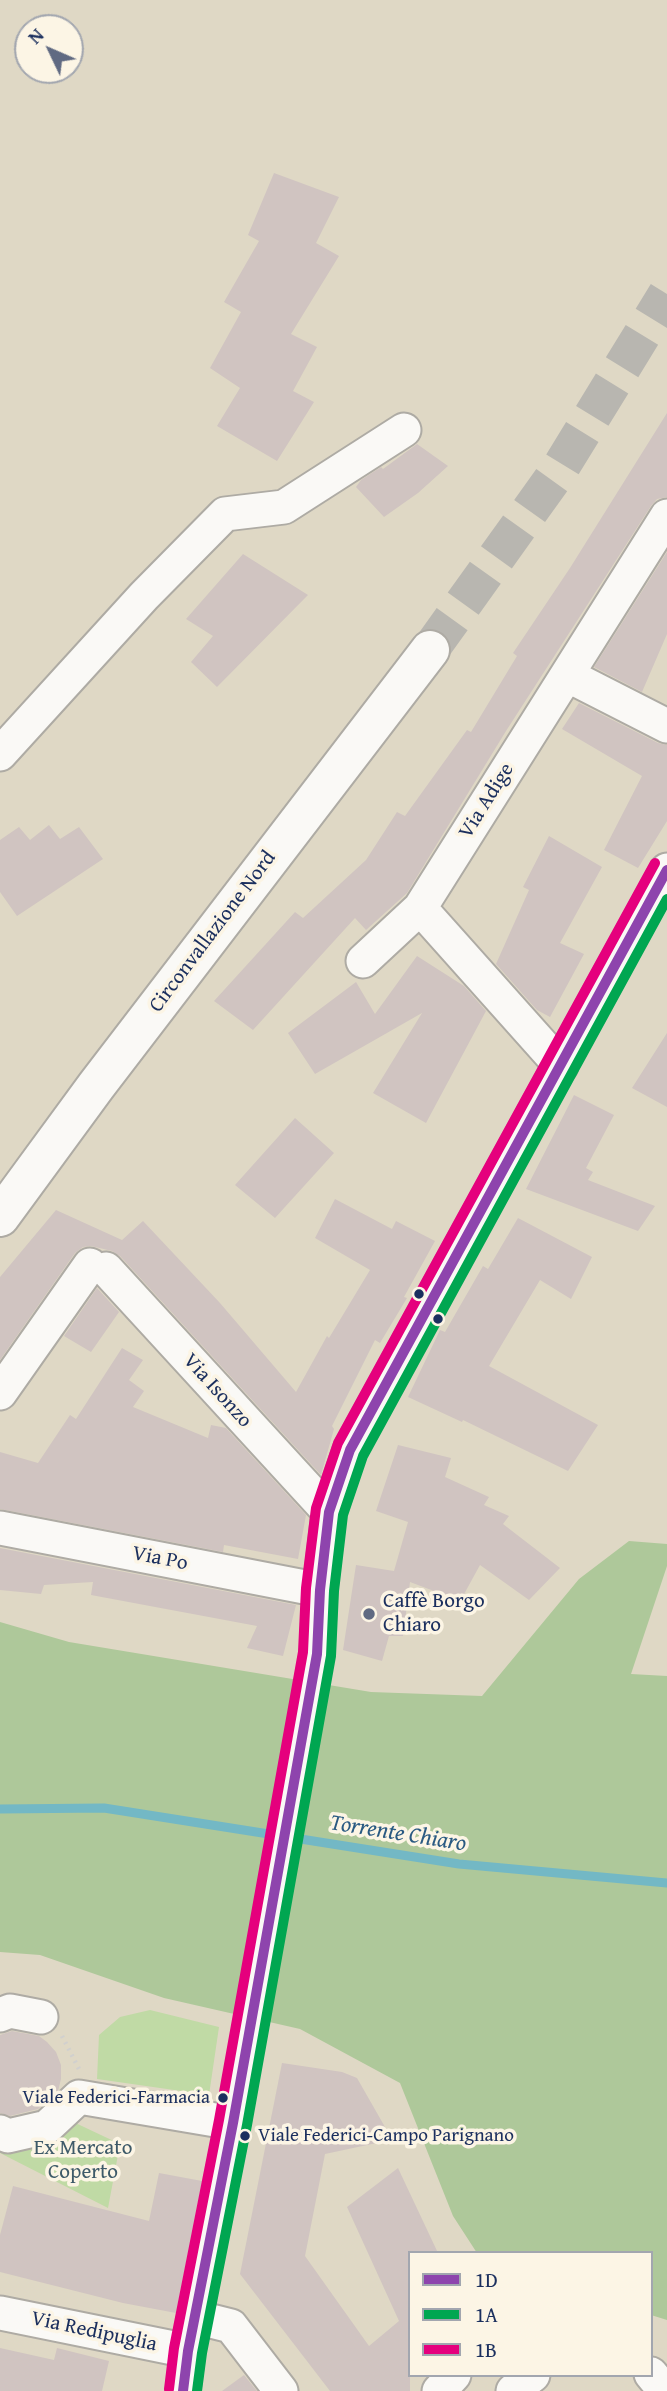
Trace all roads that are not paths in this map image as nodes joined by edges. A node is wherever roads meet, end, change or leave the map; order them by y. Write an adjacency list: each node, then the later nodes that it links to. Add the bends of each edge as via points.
1 (404, 430): 6 (street, via 284,507 225,514)
2 (667, 516): 4 (street, Via Adige)
3 (430, 650): 11 (main road, Circonvallazione Nord)
4 (567, 675): 5 (street); 8 (street, Via Adige)
5 (667, 726)
6 (0, 754)
7 (667, 870): 10 (street)
8 (420, 908): 9 (street, Via Adige); 10 (street)
9 (363, 961)
10 (561, 1066): 13 (street, via 350,1450)
11 (0, 1217)
12 (0, 1393): 13 (street, Via Isonzo, via 98,1267)
13 (329, 1512): 15 (street)
14 (0, 1528): 15 (street, Via Po)
15 (320, 1590): 18 (street, via 317,1654)
16 (0, 2015): 17 (street, via 10,2011)
17 (41, 2017)
18 (233, 2123): 19 (street, via 79,2097 47,2127 8,2136); 21 (street)
19 (0, 2132)
20 (0, 2313): 22 (street, Via Redipuglia)
21 (195, 2317): 22 (street); 27 (street, via 231,2326)
22 (188, 2351): 26 (street)
23 (653, 2376): 30 (street)
24 (452, 2377): 28 (street)
25 (530, 2377): 29 (street)
26 (183, 2391)
27 (281, 2391)
28 (439, 2391)
29 (513, 2391)
30 (665, 2391)

